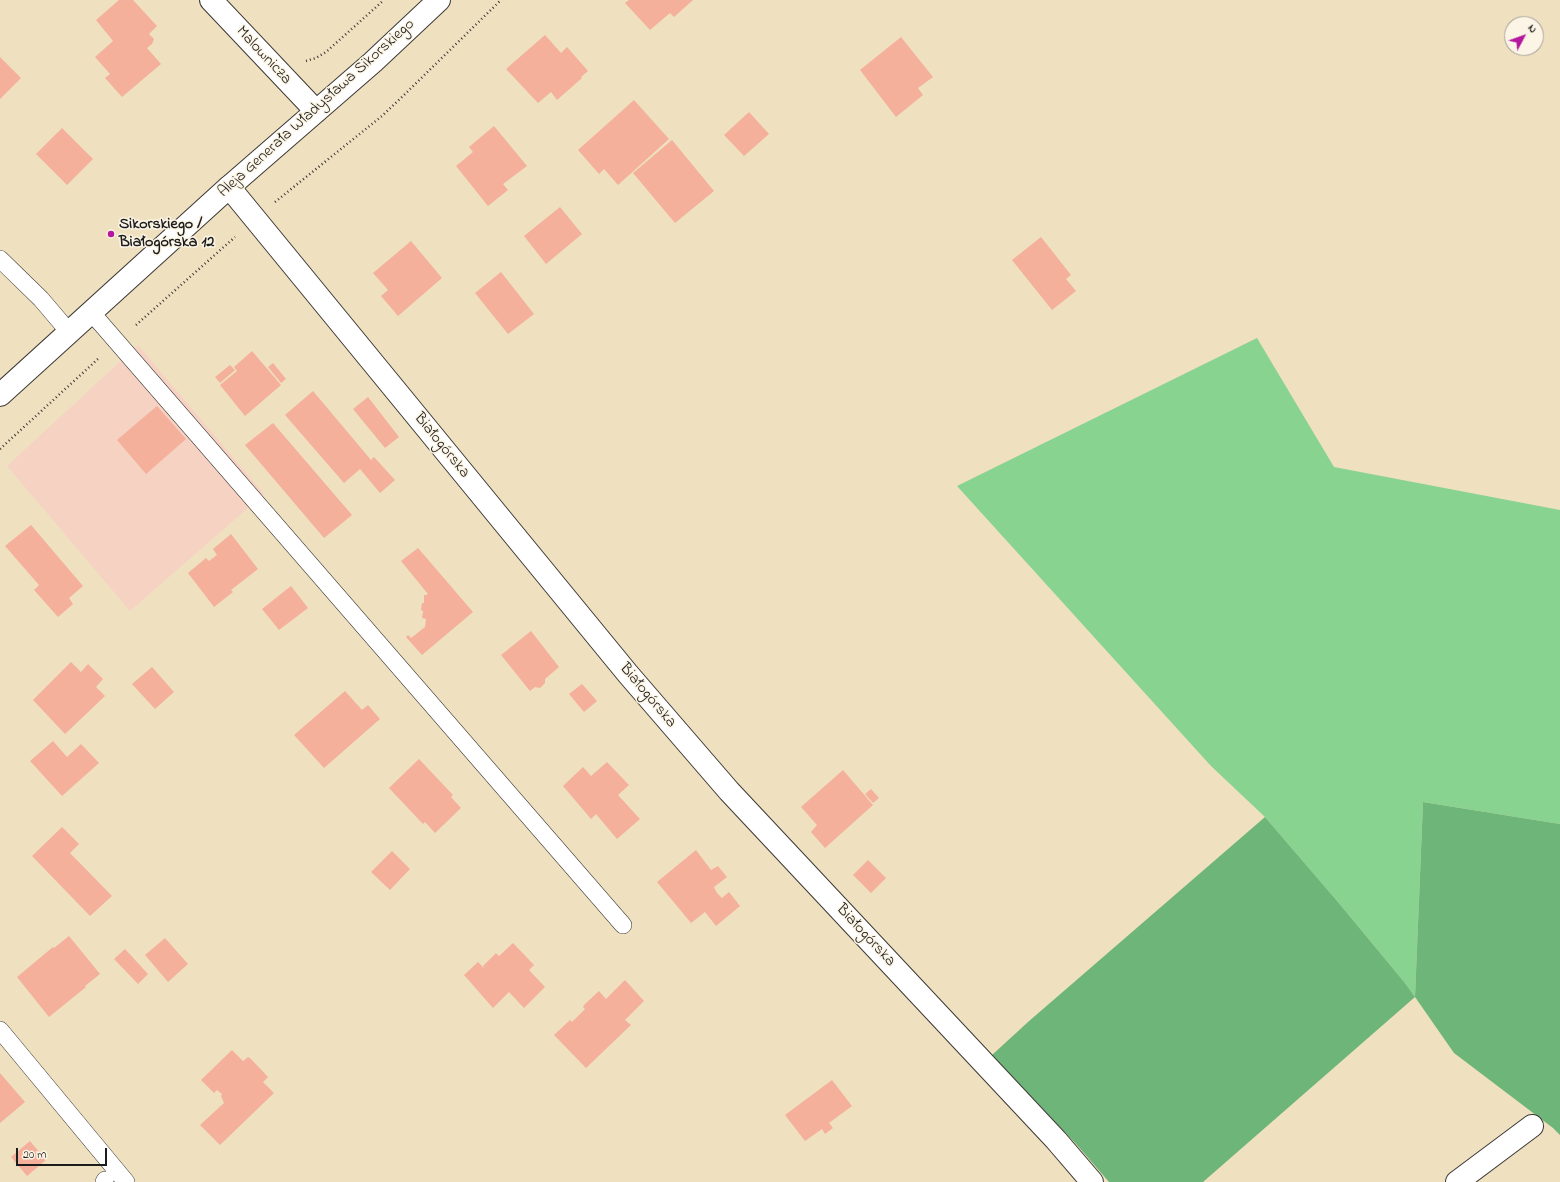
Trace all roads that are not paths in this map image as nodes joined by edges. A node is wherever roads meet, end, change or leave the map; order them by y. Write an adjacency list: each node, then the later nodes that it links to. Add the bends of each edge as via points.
1 (211, 0): 3 (street, Malownicza)
2 (439, 0): 3 (street, Aleja Generała Władysława Sikorskiego)
3 (316, 111): 4 (street, Aleja Generała Władysława Sikorskiego)
4 (229, 187): 6 (street, Aleja Generała Władysława Sikorskiego); 13 (street, Białogórska, via 618,662 729,791 1056,1140)
5 (0, 259): 7 (lane, via 41,299)
6 (91, 312): 7 (street, Aleja Generała Władysława Sikorskiego); 9 (lane)
7 (69, 332): 8 (street, Aleja Generała Władysława Sikorskiego)
8 (0, 395)
9 (624, 925)
10 (0, 1030): 12 (lane)
11 (1532, 1126): 14 (street)
12 (126, 1182)
13 (1092, 1182)
14 (1457, 1182)

